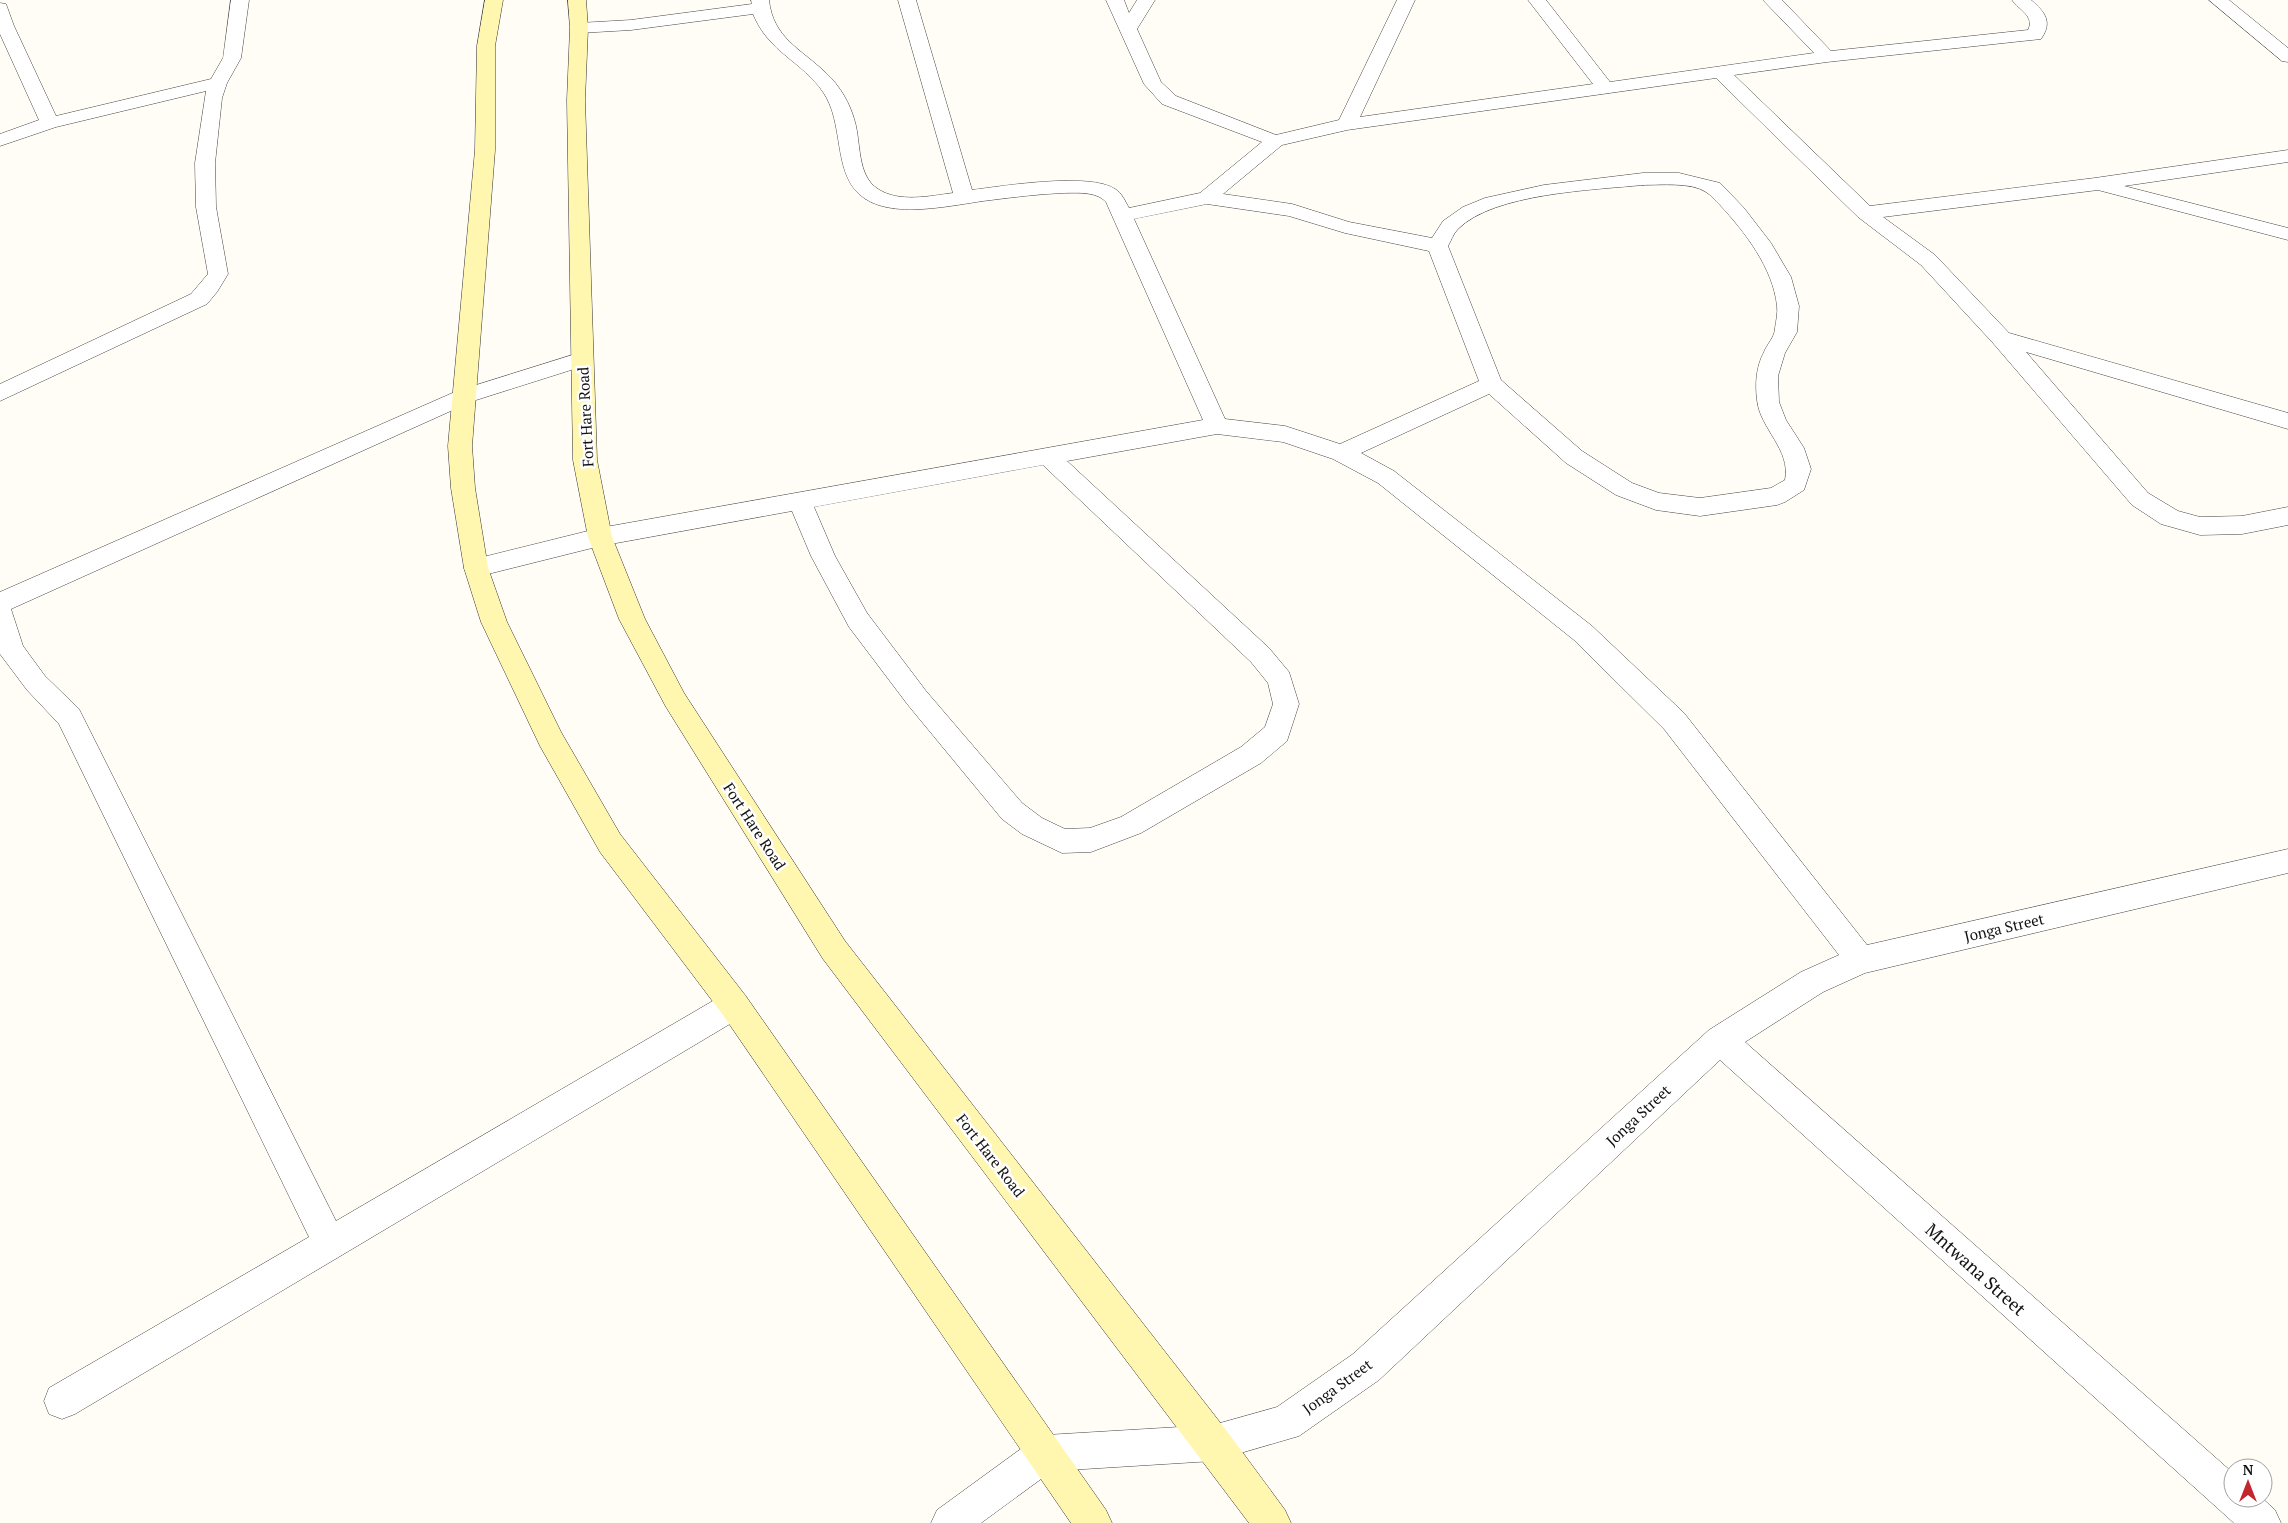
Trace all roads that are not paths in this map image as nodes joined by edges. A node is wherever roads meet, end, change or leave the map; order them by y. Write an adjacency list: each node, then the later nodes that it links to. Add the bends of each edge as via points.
1 (240, 0): 19 (street, via 232,58)
2 (494, 0): 37 (main road, via 486,46 485,150)
3 (577, 0): 15 (main road, Fort Hare Road)
4 (907, 0): 27 (street)
5 (1115, 0): 14 (street)
6 (1146, 0): 14 (street)
7 (1406, 0): 22 (street)
8 (1537, 0): 20 (street)
9 (1772, 0): 16 (street)
10 (2021, 0): 16 (street, via 2038,14 2039,26 2035,35)
11 (2218, 0): 17 (street)
12 (760, 4): 15 (street, via 631,25); 27 (street, via 769,32 830,87 845,121 855,174 865,190 882,198 903,202 926,203)
13 (0, 8): 21 (street, via 5,26)
14 (1129, 27): 24 (street, via 1153,84 1169,100)
15 (579, 28): 34 (main road, Fort Hare Road, via 576,100)
16 (1827, 57): 18 (street)
17 (2288, 57)
18 (1720, 72): 20 (street); 29 (street)
19 (218, 83): 21 (street); 36 (street, via 213,98 205,163 206,207 218,274 210,288 199,299)
20 (1604, 86): 22 (street)
21 (50, 123): 23 (street)
22 (1347, 124): 24 (street)
23 (0, 140)
24 (1275, 140): 28 (street)
25 (2288, 156): 26 (street)
26 (2094, 184): 29 (street); 31 (street)
27 (964, 197): 30 (street, via 1065,186 1089,188 1106,192)
28 (1207, 198): 30 (street); 32 (street, via 1292,210 1345,226)
29 (1865, 213): 33 (street, via 1928,260)
30 (1123, 215): 39 (street)
31 (2288, 234)
32 (1438, 246): 35 (street); 35 (street, via 1452,224 1475,210 1503,200 1643,179 1679,179 1713,187 1738,212 1780,276 1788,306 1786,332 1774,354 1768,376 1768,402 1775,421 1792,448 1799,469 1796,484 1777,496 1745,502 1700,507 1656,501 1624,490 1574,457)
33 (2001, 338): 38 (street); 43 (street, via 2140,499 2170,518 2200,526 2242,525)
34 (582, 359): 37 (street); 44 (main road, Fort Hare Road, via 585,460)
35 (1490, 384): 40 (street)
36 (0, 393)
37 (465, 396): 45 (main road, via 460,446); 46 (street)
38 (2288, 421)
39 (1217, 426): 40 (street, via 1285,434); 41 (street)
40 (1341, 453): 49 (street, via 1386,477 1583,633 1674,721)
41 (1049, 457): 42 (street); 42 (street, via 1260,655 1280,679 1286,704 1277,733 1251,755 1130,825 1091,840 1062,841 1012,812 917,698 858,620 823,556)
42 (800, 501): 44 (street)
43 (2288, 516)
44 (600, 537): 45 (street); 54 (main road, Fort Hare Road, via 632,619 675,700 834,950)
45 (476, 568): 50 (main road, via 494,622 550,738 610,843)
46 (0, 603)
47 (0, 612): 52 (street, via 11,650 69,718)
48 (2288, 861): 49 (street, Jonga Street)
49 (1861, 960): 51 (street, Jonga Street, via 1812,982)
50 (734, 1005): 52 (street); 55 (main road)
51 (1720, 1040): 54 (street, Jonga Street, via 1366,1367 1286,1423); 56 (street, Mntwana Street)
52 (330, 1244): 53 (street)
53 (62, 1401)
54 (1213, 1443): 55 (street, Jonga Street); 60 (main road, Fort Hare Road)
55 (1046, 1453): 58 (street); 59 (main road)
56 (2223, 1489)
57 (2245, 1508): 61 (street, Mntwana Street)
58 (950, 1523)
59 (1093, 1523)
60 (1272, 1523)
61 (2262, 1523)

